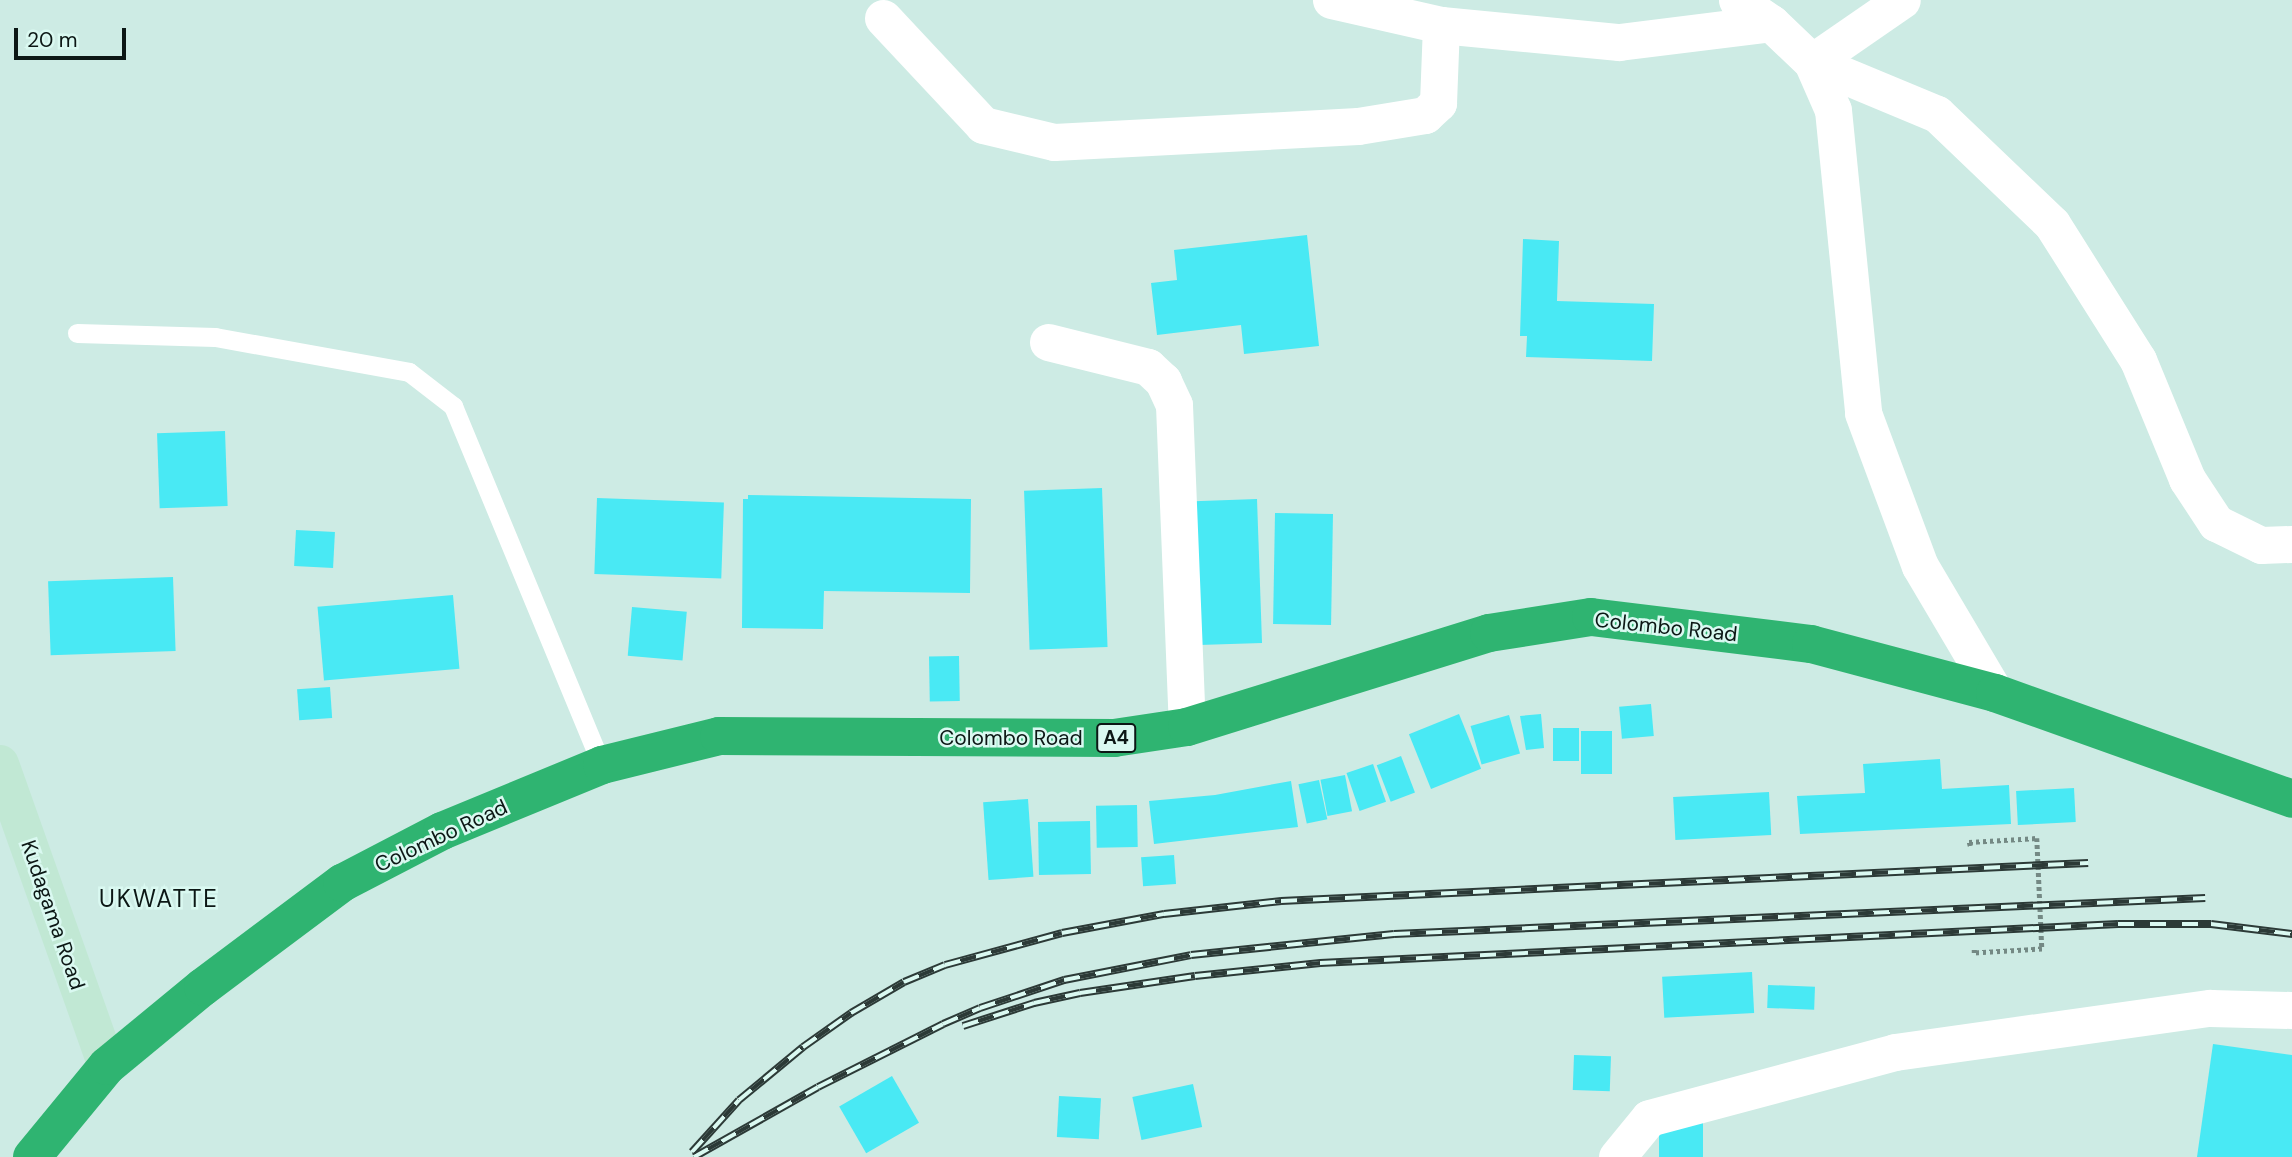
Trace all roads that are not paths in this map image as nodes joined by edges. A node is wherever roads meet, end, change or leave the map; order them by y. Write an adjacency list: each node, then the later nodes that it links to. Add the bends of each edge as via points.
1 (1331, 0): 6 (street)
2 (1737, 0): 4 (street)
3 (1902, 0): 7 (street)
4 (1768, 12): 6 (street, via 1619,42); 7 (street)
5 (883, 18): 6 (street, via 984,125 1054,142 1358,126 1425,115 1438,103)
6 (1441, 25)
7 (1812, 62): 10 (street, via 1937,114 2052,224 2138,360 2187,479 2216,523 2261,545); 11 (street, via 1833,110 1863,413 1920,566)
8 (77, 333): 14 (lane, via 215,337 409,372 453,406)
9 (1048, 342): 12 (street, via 1148,367 1163,381 1174,405)
10 (2292, 544)
11 (1995, 693): 12 (highway, Colombo Road / A4, via 1811,644 1591,617 1489,633); 15 (highway, Colombo Road / A4)
12 (1187, 727): 14 (highway, Colombo Road / A4, via 1114,738 719,736)
13 (0, 764): 17 (street, Kudagama Road)
14 (602, 765): 17 (highway, Colombo Road / A4, via 442,831 342,883)
15 (2292, 799)
16 (2292, 1010): 19 (street, via 2210,1008 1895,1052 1649,1118)
17 (107, 1066): 18 (highway, Colombo Road / A4)
18 (32, 1157)
19 (1617, 1157)

